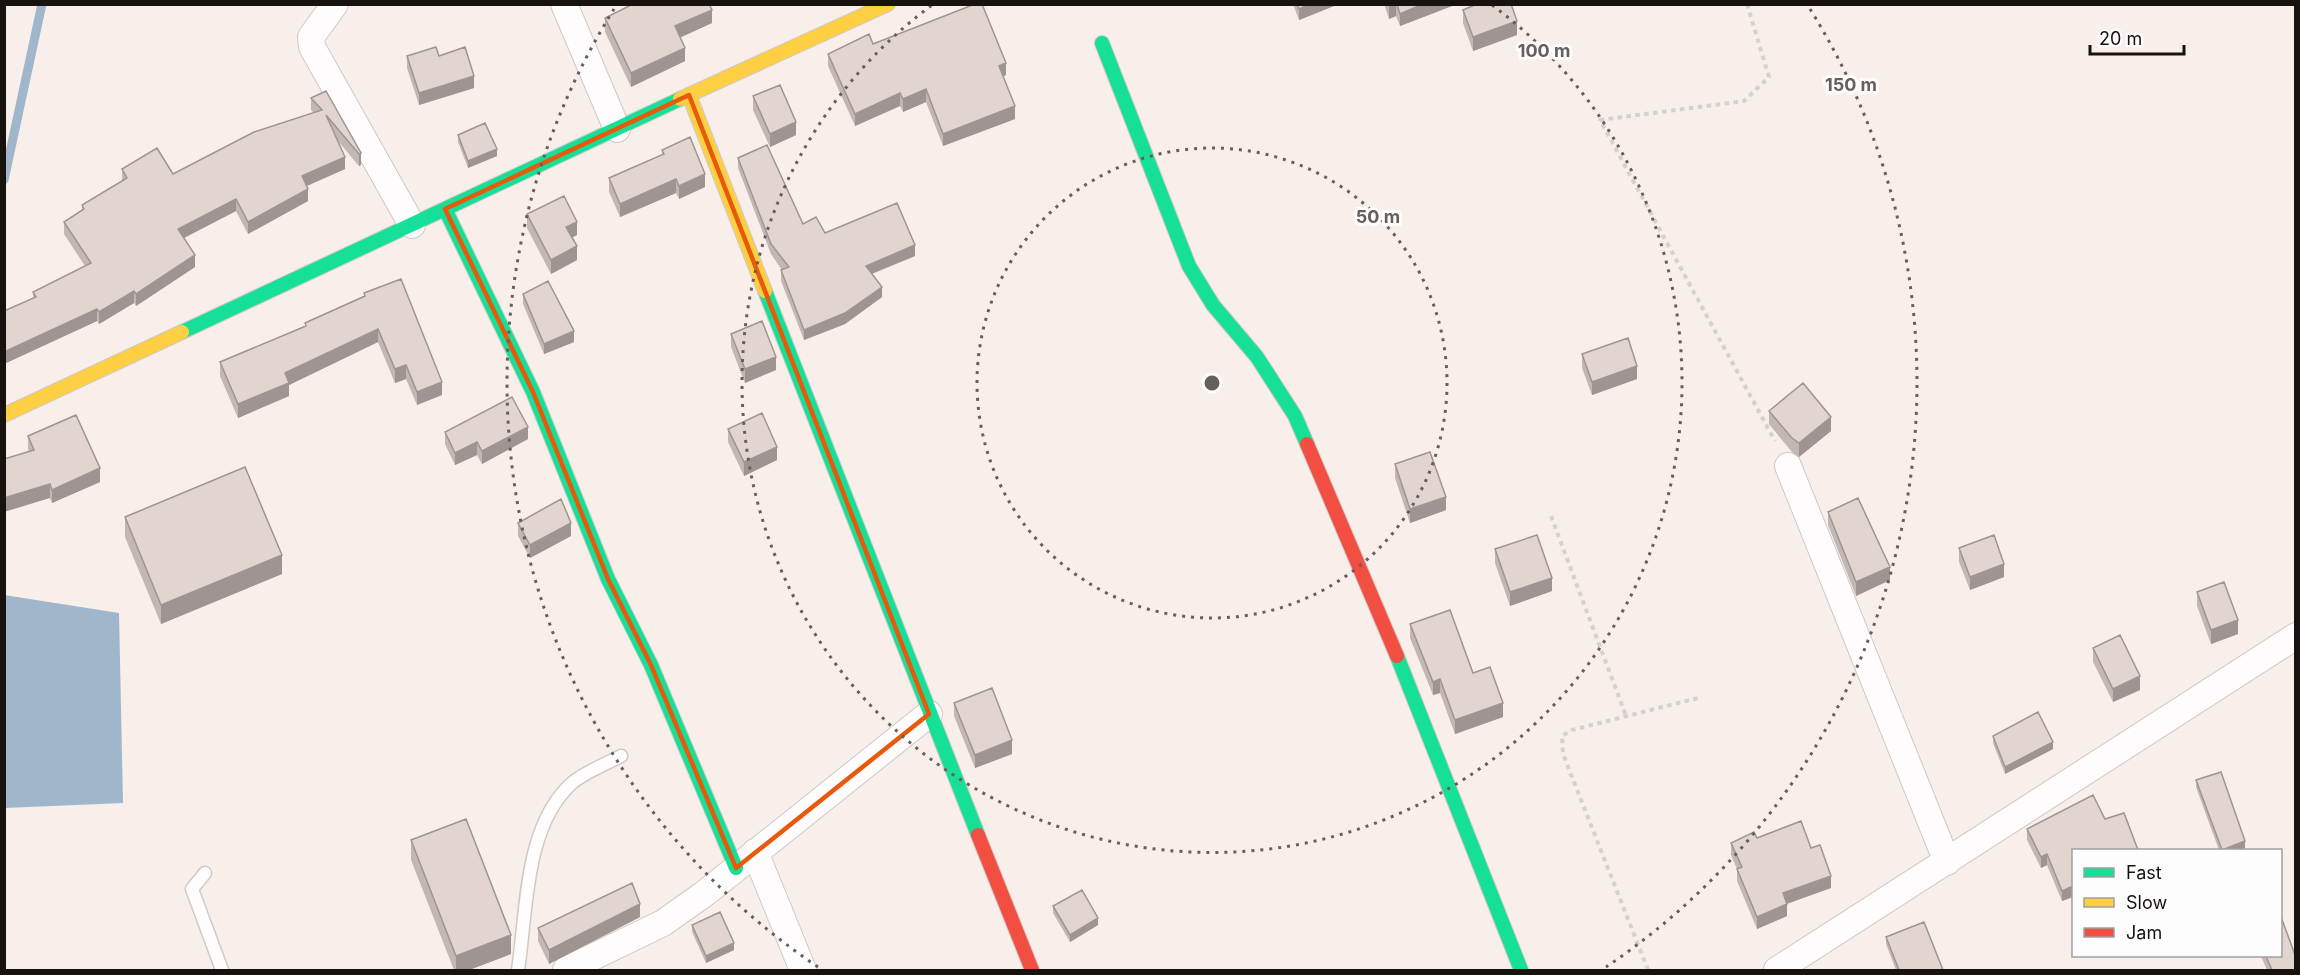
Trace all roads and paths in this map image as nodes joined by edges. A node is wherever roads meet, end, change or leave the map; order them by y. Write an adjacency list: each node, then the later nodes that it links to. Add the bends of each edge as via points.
1 (335, 4): 10 (street, via 311,37 312,47)
2 (564, 4): 8 (street)
3 (888, 4): 5 (street)
4 (1747, 4): 12 (path, via 1769,77 1744,101 1600,120)
5 (861, 10): 7 (street)
6 (1102, 44): 27 (street, via 1189,266 1213,306 1257,357 1295,416 1398,658)
7 (689, 95): 8 (street); 16 (street)
8 (617, 129): 9 (street)
9 (445, 209): 10 (street); 19 (street, via 533,392 608,579)
10 (412, 225): 11 (street)
11 (4, 415)
12 (1788, 466): 20 (street)
13 (1551, 516): 17 (path)
14 (2295, 636): 20 (street)
15 (1702, 697): 17 (path)
16 (928, 714): 19 (street); 26 (street)
17 (1626, 716): 28 (path, via 1562,736 1563,754)
18 (621, 756): 23 (lane, via 574,782 551,805 535,848)
19 (745, 860): 24 (street, via 663,923); 25 (street)
20 (1947, 862): 29 (street)
21 (205, 873): 22 (lane, via 192,889)
22 (222, 970)
23 (518, 970)
24 (566, 970)
25 (803, 970)
26 (1032, 970)
27 (1521, 970)
28 (1648, 970)
29 (1777, 970)

